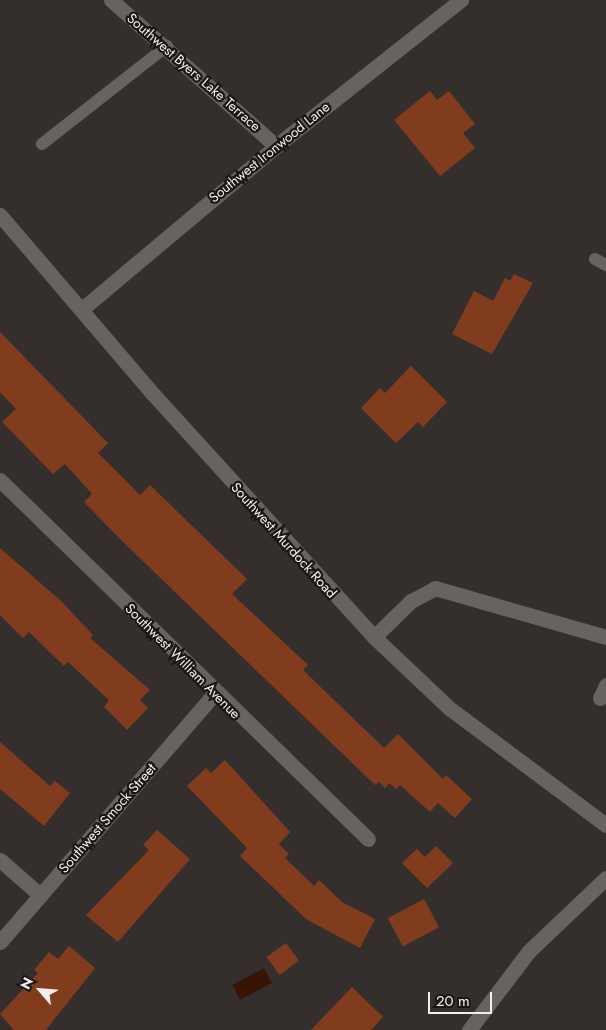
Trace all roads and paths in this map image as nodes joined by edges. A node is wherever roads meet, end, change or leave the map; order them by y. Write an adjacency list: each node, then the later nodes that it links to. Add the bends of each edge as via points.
1 (111, 0): 3 (street, Southwest Byers Lake Terrace)
2 (461, 0): 5 (street, Southwest Ironwood Lane)
3 (167, 46): 4 (lane); 5 (street, Southwest Byers Lake Terrace)
4 (42, 144)
5 (276, 146): 7 (street, Southwest Ironwood Lane)
6 (0, 215): 7 (street, Southwest Murdock Road)
7 (82, 309): 9 (street, Southwest Murdock Road)
8 (0, 480): 11 (street, Southwest William Avenue)
9 (374, 637): 10 (street, via 411,601 435,588); 12 (street, Southwest Murdock Road, via 456,714)
10 (606, 637)
11 (214, 694): 13 (street, Southwest William Avenue); 16 (street, Southwest Smock Street)
12 (606, 825)
13 (368, 839)
14 (0, 860): 16 (street)
15 (606, 878): 18 (street, via 529,950)
16 (40, 895): 17 (street, Southwest Smock Street)
17 (0, 942)
18 (469, 1030)

